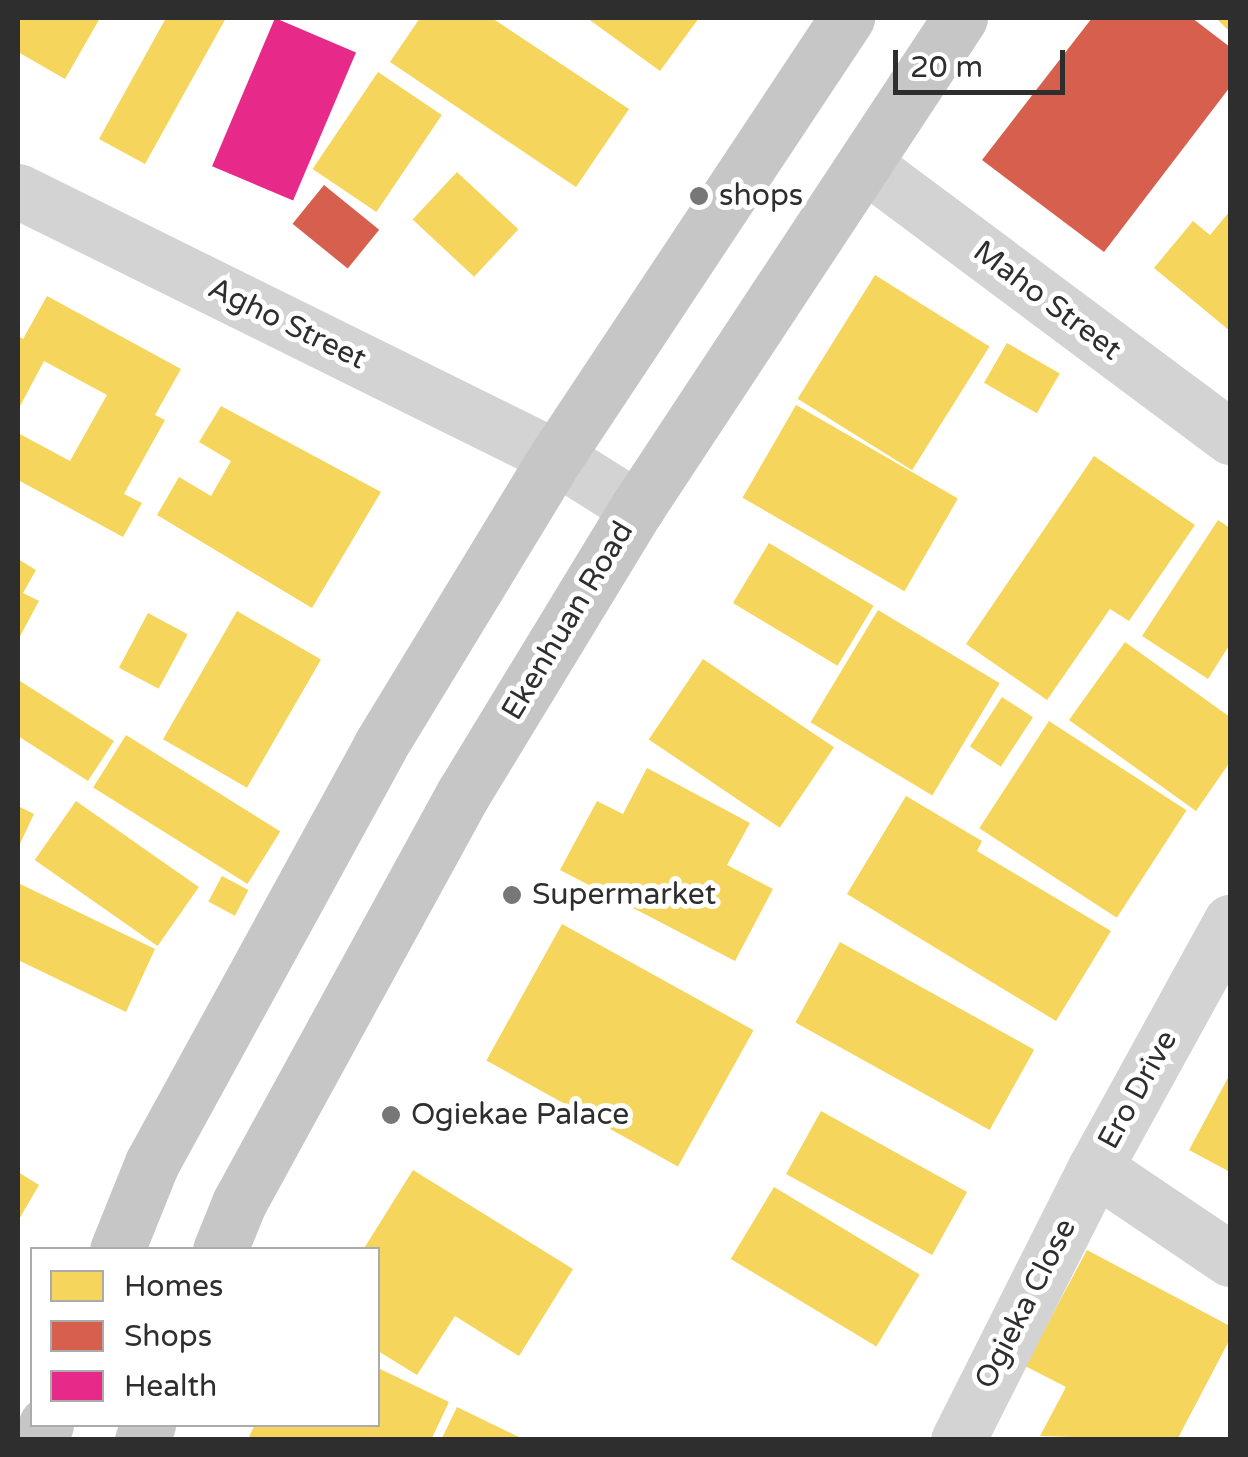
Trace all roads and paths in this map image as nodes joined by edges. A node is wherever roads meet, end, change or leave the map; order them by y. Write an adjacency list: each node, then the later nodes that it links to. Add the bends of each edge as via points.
1 (846, 18): 6 (main road)
2 (960, 18): 3 (main road, Ekenhuan Road)
3 (864, 164): 5 (street, Maho Street); 7 (main road, Ekenhuan Road)
4 (18, 192): 6 (street, Agho Street)
5 (1230, 438)
6 (556, 458): 7 (street, Agho Street); 10 (main road, via 380,746 152,1163)
7 (636, 508): 11 (main road, Ekenhuan Road, via 462,794 238,1203)
8 (1230, 922): 9 (street, Ero Drive)
9 (1095, 1168): 12 (street, Ero Drive); 13 (street, Ogieka Close)
10 (118, 1247)
11 (221, 1247)
12 (1230, 1259)
13 (958, 1440)

